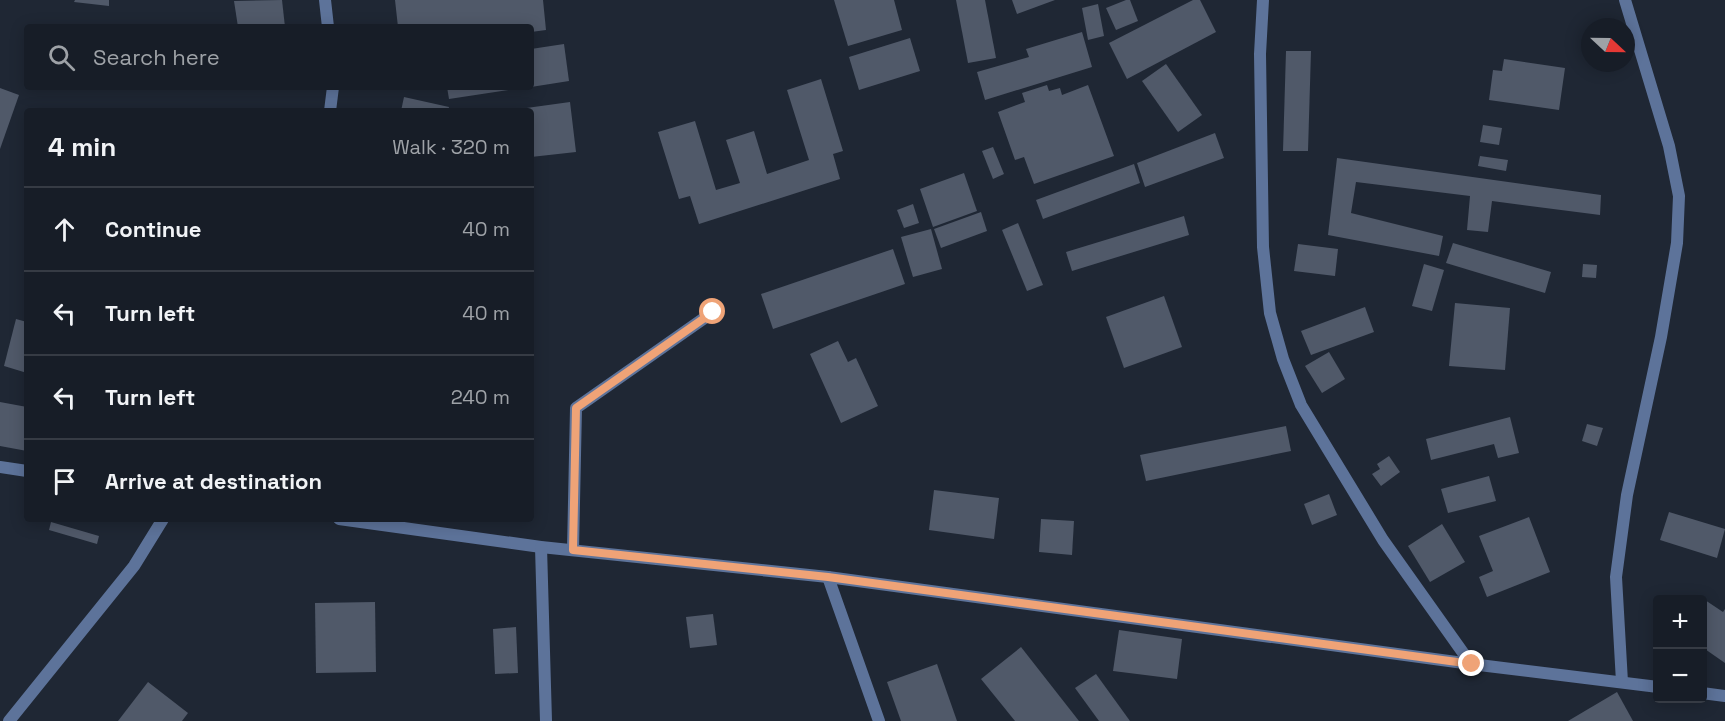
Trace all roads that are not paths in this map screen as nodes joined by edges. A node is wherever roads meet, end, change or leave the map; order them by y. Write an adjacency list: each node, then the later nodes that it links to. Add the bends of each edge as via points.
1 (325, 0): 4 (street)
2 (1263, 0): 15 (street, via 1263,247 1270,313 1283,359 1301,405 1383,540)
3 (1625, 0): 16 (street, via 1670,146 1679,196 1677,243 1627,495 1616,578)
4 (328, 24)
5 (333, 90): 6 (street)
6 (330, 108)
7 (713, 312): 13 (street, via 576,408)
8 (0, 467): 9 (street)
9 (24, 471)
10 (161, 522): 20 (street, via 134,566)
11 (361, 522): 12 (street)
12 (541, 547): 13 (street); 21 (street)
13 (573, 550): 14 (street)
14 (828, 577): 15 (street); 22 (street)
15 (1472, 664): 16 (street)
16 (1622, 682): 17 (street)
17 (1653, 686)
18 (1707, 694): 19 (street)
19 (1725, 696)
20 (9, 721)
21 (546, 721)
22 (879, 721)

